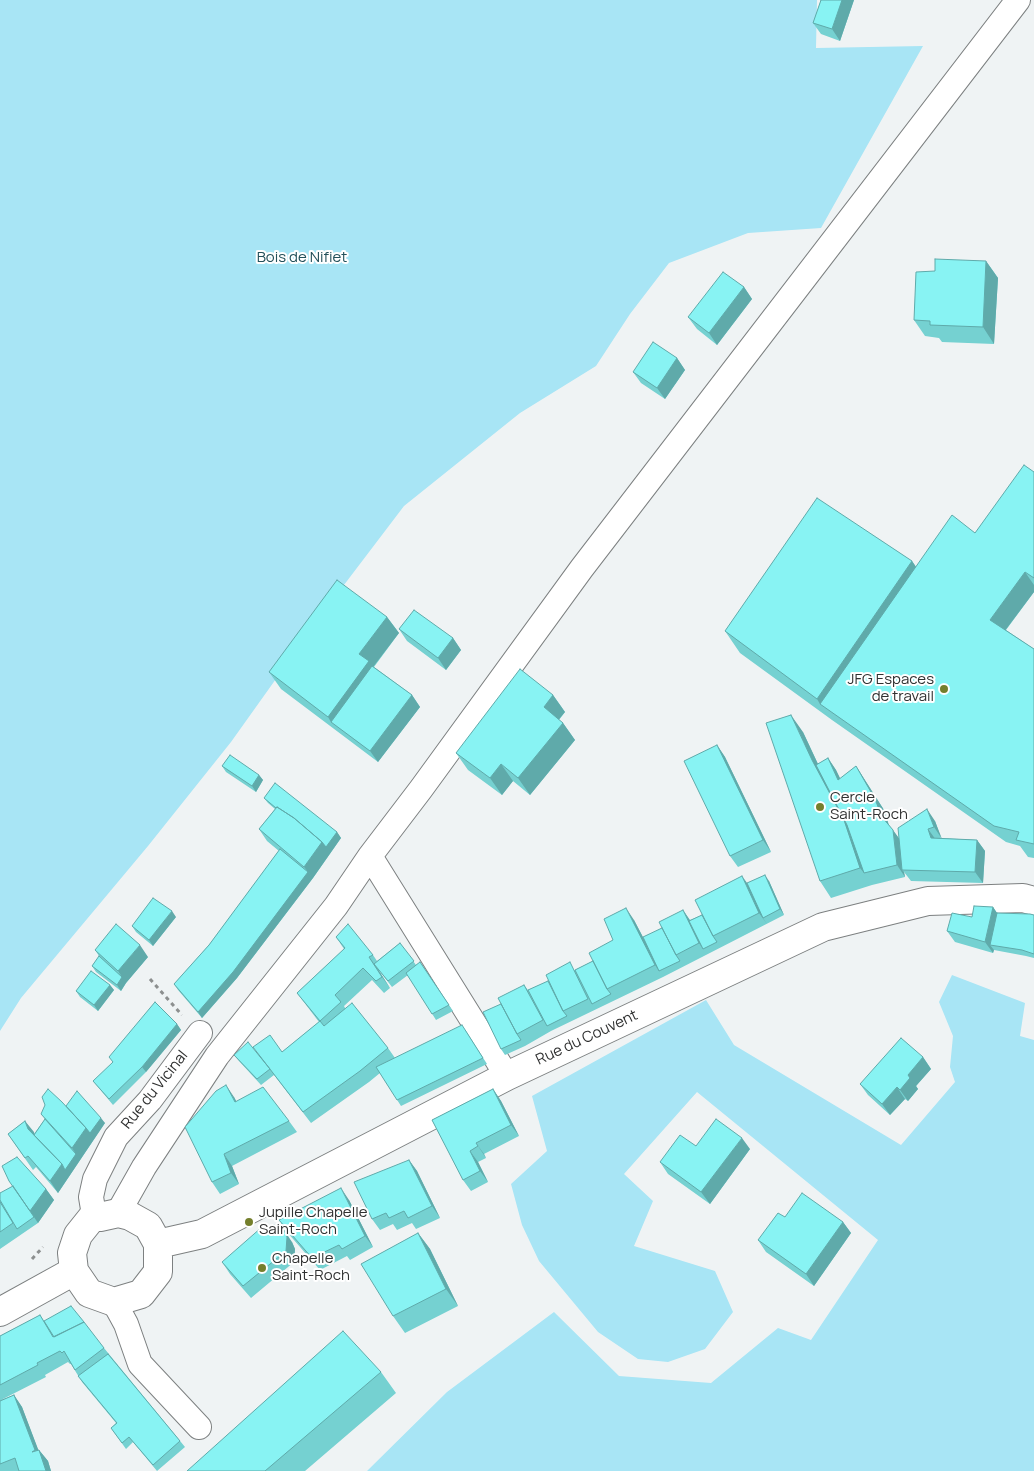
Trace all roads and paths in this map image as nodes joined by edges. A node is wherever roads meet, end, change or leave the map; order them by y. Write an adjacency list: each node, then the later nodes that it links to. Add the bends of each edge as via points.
1 (1018, 0): 2 (street, via 582,568)
2 (370, 856): 6 (street); 7 (street, via 336,906 217,1056 144,1167)
3 (1034, 901): 6 (street, Rue du Couvent, via 1023,898 928,901 823,928)
4 (150, 979): 5 (path)
5 (200, 1034): 7 (street, Rue du Vicinal, via 150,1100 116,1137 95,1179 91,1197)
6 (507, 1076): 8 (street, Rue du Couvent, via 202,1234)
7 (106, 1214): 8 (street, via 130,1216 148,1226); 9 (street, via 78,1235 72,1253)
8 (158, 1244): 10 (street, via 158,1272 141,1294)
9 (74, 1271): 10 (street, via 90,1293); 11 (street)
10 (114, 1302): 12 (street, via 126,1324 140,1364)
11 (0, 1312)
12 (198, 1427)

